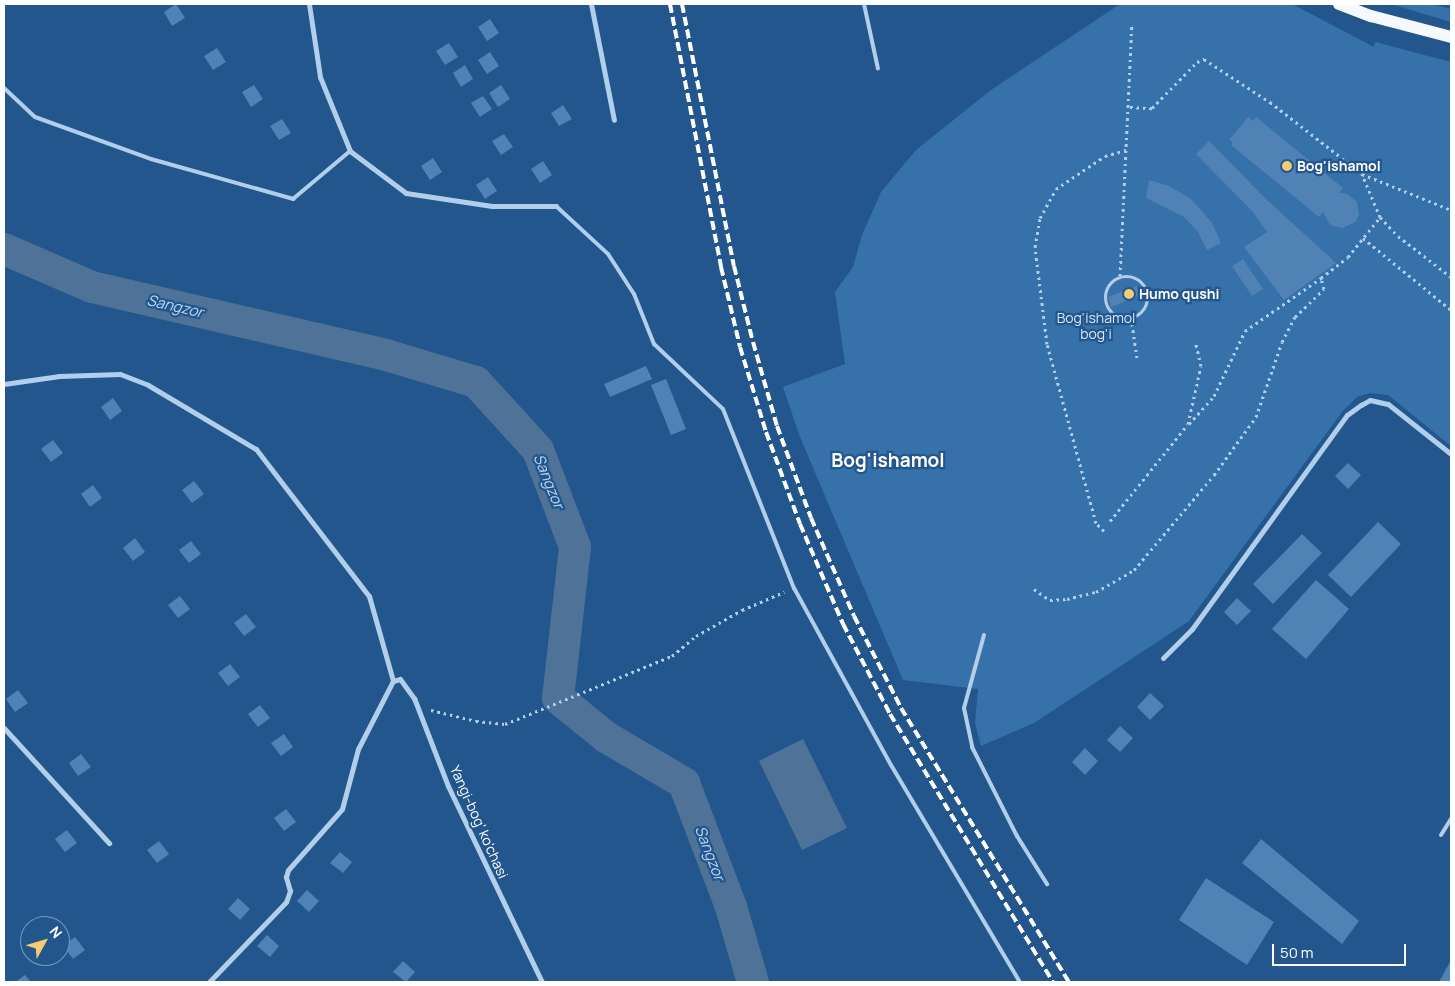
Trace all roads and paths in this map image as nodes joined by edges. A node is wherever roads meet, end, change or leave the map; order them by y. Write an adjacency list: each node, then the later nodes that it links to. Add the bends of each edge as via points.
1 (308, 4): 12 (street, via 320,78)
2 (590, 4): 10 (street)
3 (864, 4): 7 (lane)
4 (1339, 4): 6 (main road)
5 (1132, 26): 9 (path)
6 (1451, 37)
7 (878, 69)
8 (4, 88): 12 (lane, via 34,117 151,159 293,199)
9 (1130, 108): 11 (path); 13 (path, via 1152,108 1197,62 1204,59 1270,102)
10 (614, 120)
11 (1126, 150): 18 (path); 29 (path, via 1105,156 1056,189 1040,218 1034,247 1047,344 1096,522)
12 (350, 151): 14 (street, via 406,193 492,206)
13 (1362, 174): 15 (path); 16 (path)
14 (556, 206): 30 (lane, via 608,254 634,294 654,344 723,409)
15 (1451, 210)
16 (1380, 217): 17 (path); 19 (path, via 1398,236)
17 (1363, 238): 20 (path, via 1348,257); 21 (path)
18 (1120, 276): 22 (path, via 1134,278 1145,288 1143,309); 22 (path, via 1108,284 1104,298 1111,312)
19 (1451, 277)
20 (1321, 278): 26 (path, via 1245,331 1214,396); 31 (path, via 1324,289 1296,317 1282,342 1256,418 1191,504 1134,570 1096,592 1067,599 1050,600)
21 (1451, 310)
22 (1131, 317): 24 (path)
23 (1196, 344): 26 (path, via 1201,366)
24 (1137, 358)
25 (4, 384): 34 (street, via 60,376 120,374 148,385 256,449 369,596)
26 (1188, 424): 28 (path)
27 (1451, 454): 33 (street, via 1388,404 1370,400 1361,404 1347,415 1192,629)
28 (1110, 521)
29 (1104, 531)
30 (794, 588): 35 (path, via 742,610 696,636 672,656 505,724 476,722); 43 (lane, via 891,765)
31 (1034, 589)
32 (984, 635): 40 (lane, via 964,708 972,747 1017,836)
33 (1163, 658)
34 (393, 681): 35 (street, Yangi-bog' ko'chasi, via 400,678); 41 (street, via 358,749 342,810 288,870 286,877 290,891 286,902)
35 (418, 707): 42 (street, Yangi-bog' ko'chasi, via 448,786)
36 (4, 728): 39 (street)
37 (1451, 819): 38 (lane)
38 (1441, 835)
39 (109, 843)
40 (1047, 884)
41 (209, 982)
42 (542, 982)
43 (1020, 982)

